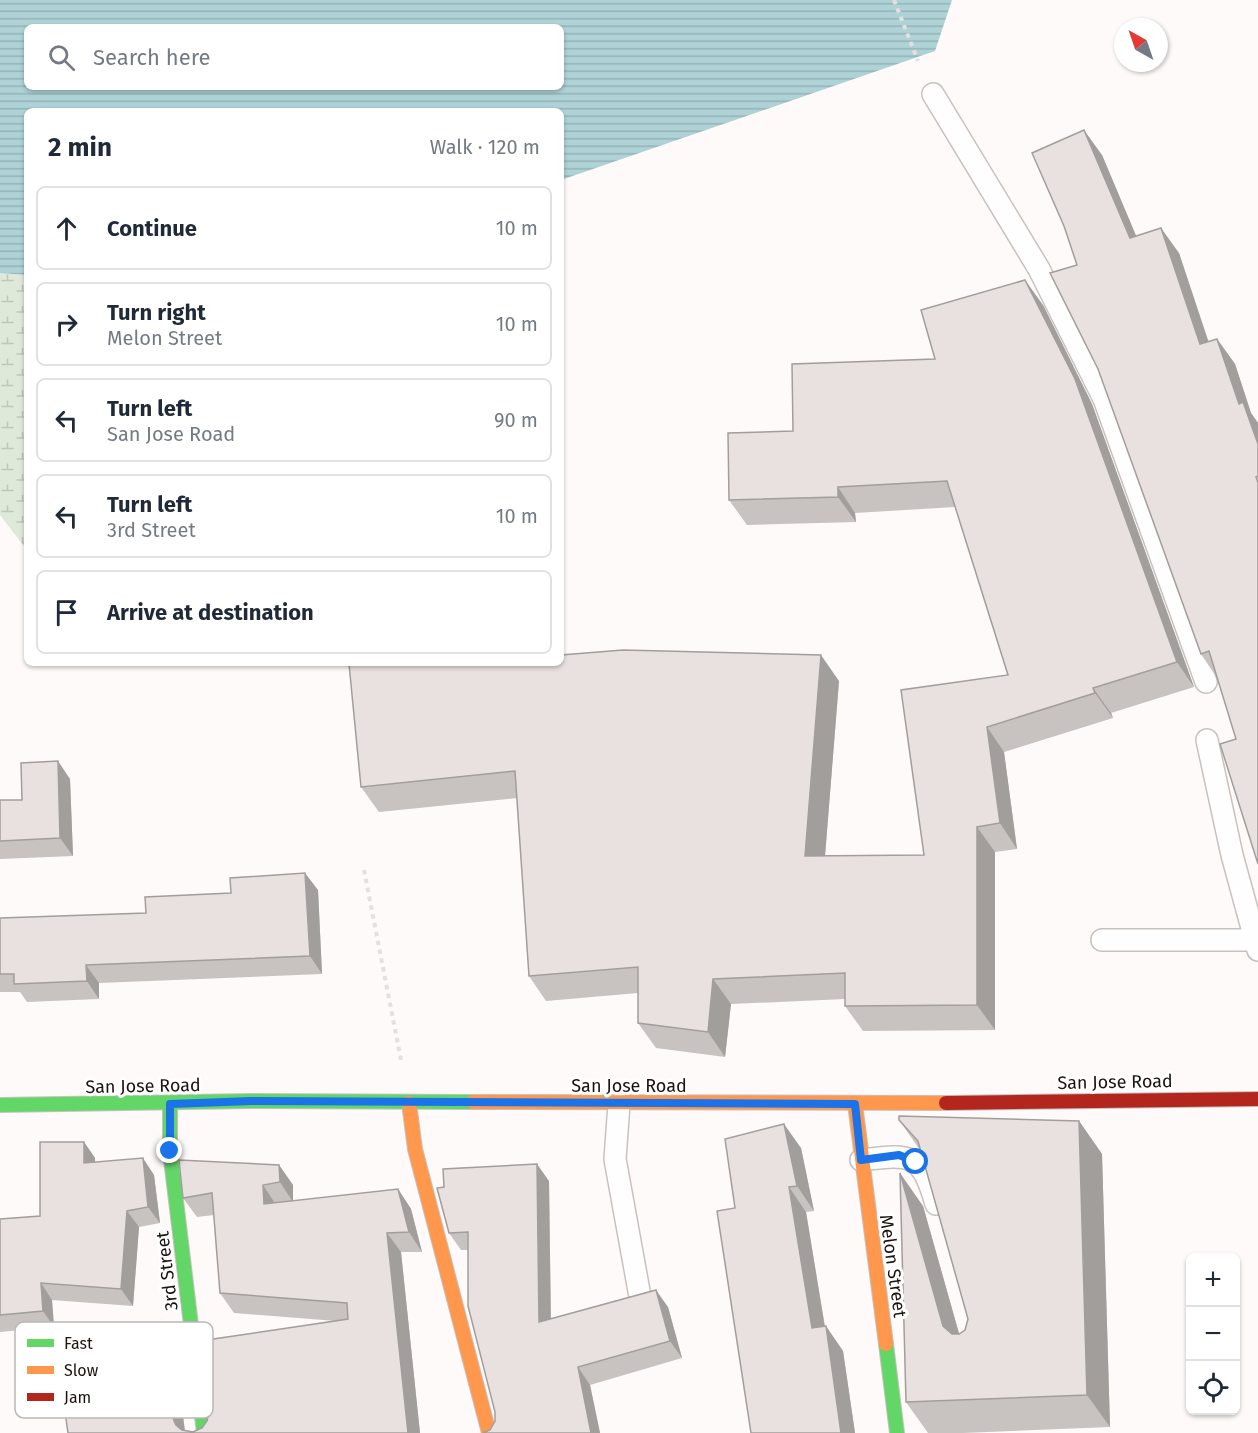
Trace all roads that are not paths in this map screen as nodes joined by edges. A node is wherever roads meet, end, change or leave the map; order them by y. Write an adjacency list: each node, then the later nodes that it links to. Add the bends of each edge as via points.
1 (933, 94): 2 (lane, via 1039,269 1104,399)
2 (1206, 682)
3 (1207, 740): 5 (lane)
4 (1102, 940): 5 (lane)
5 (1257, 945)
6 (1258, 1099): 10 (main road, San Jose Road)
7 (409, 1103): 8 (main road, San Jose Road); 9 (main road, San Jose Road); 18 (main road, via 415,1149)
8 (170, 1104): 11 (main road, San Jose Road); 15 (main road, 3rd Street, via 170,1151)
9 (619, 1104): 10 (main road, San Jose Road); 14 (lane, via 615,1159)
10 (855, 1104): 12 (main road, Melon Street)
11 (0, 1105)
12 (861, 1160): 13 (lane, via 899,1155 916,1162 928,1177); 19 (main road, Melon Street)
13 (940, 1221)
14 (641, 1302)
15 (191, 1322)
16 (202, 1418): 17 (main road, 3rd Street)
17 (204, 1433)
18 (489, 1433)
19 (897, 1433)

